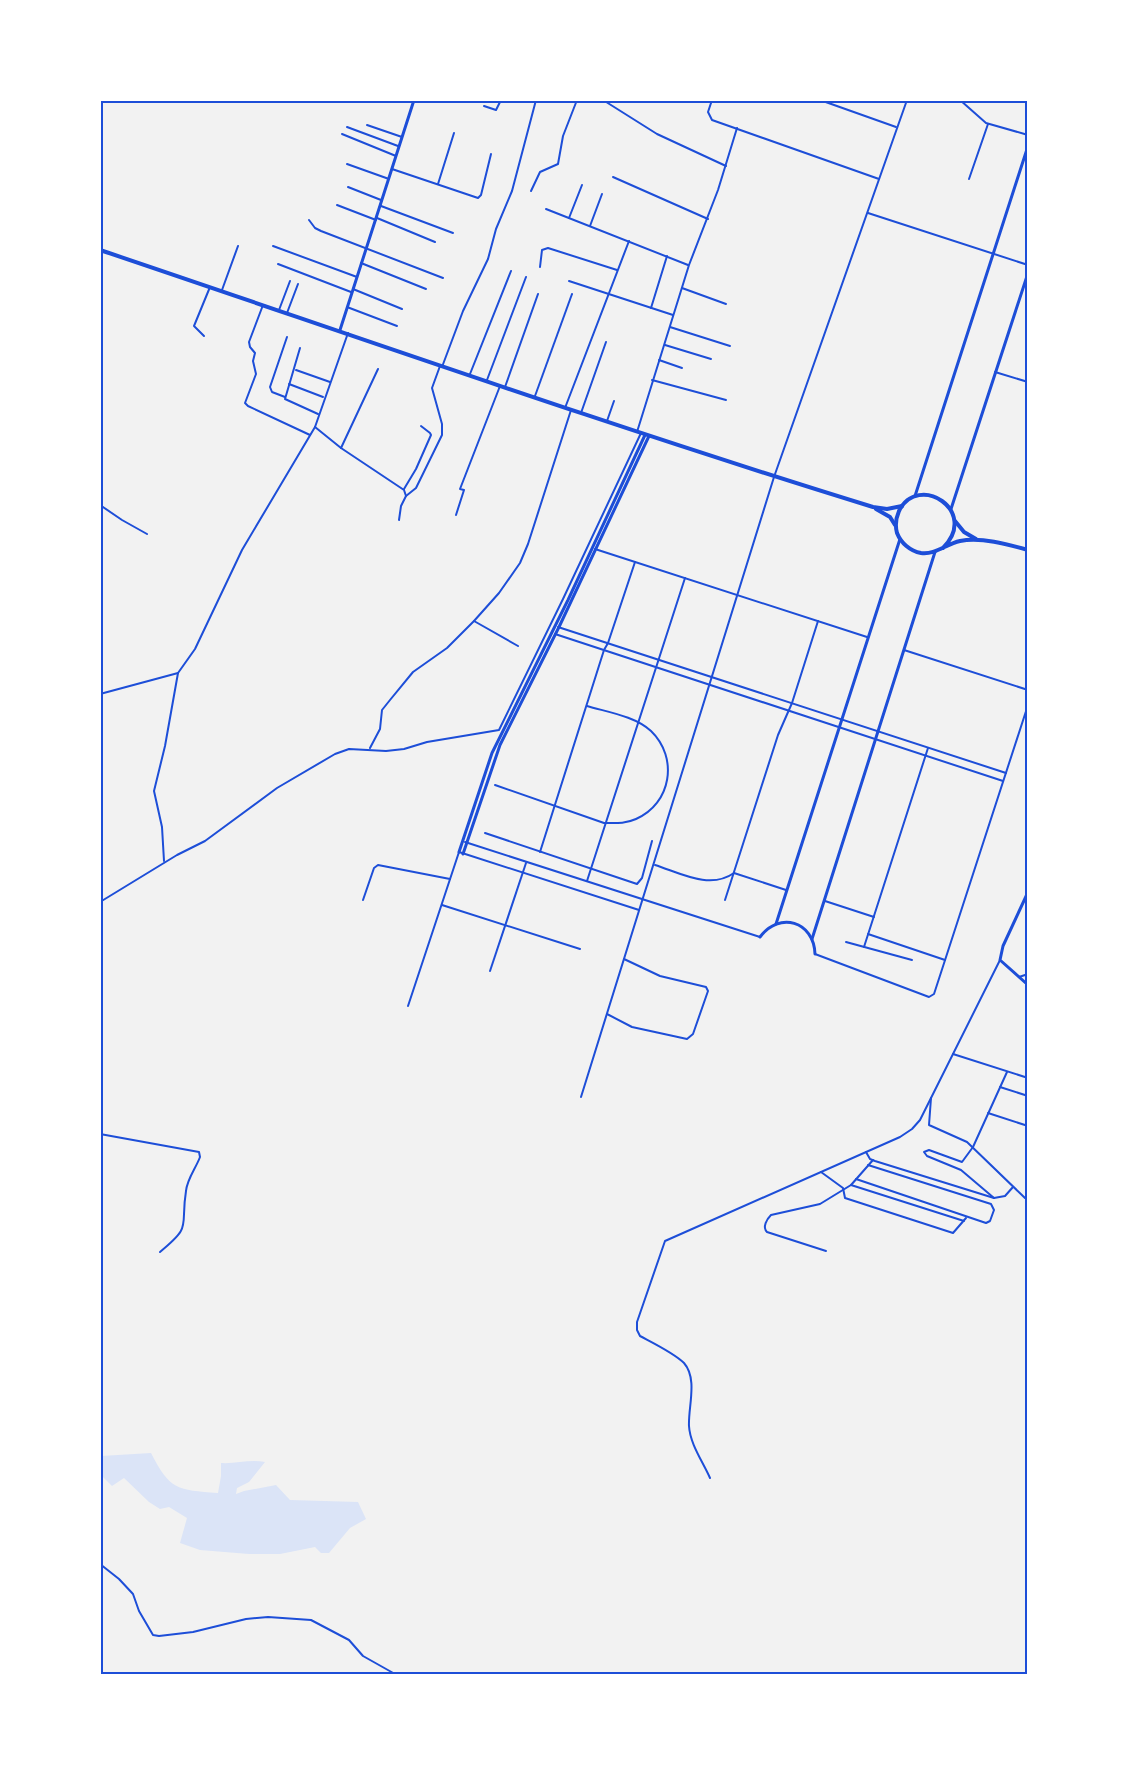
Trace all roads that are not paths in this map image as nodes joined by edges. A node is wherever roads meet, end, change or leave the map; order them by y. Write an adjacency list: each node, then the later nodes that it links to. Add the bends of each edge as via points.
1 (414, 100): 19 (main road)
2 (501, 100): 10 (street, via 496,110)
3 (536, 100): 97 (street, via 493,246)
4 (577, 100): 34 (street, via 563,136 558,164 540,172)
5 (603, 100): 25 (street, via 657,134)
6 (712, 100): 14 (street, via 709,118)
7 (820, 100): 15 (street)
8 (907, 100): 15 (street)
9 (960, 100): 11 (street)
10 (484, 106)
11 (988, 124): 18 (street); 30 (street)
12 (367, 126): 19 (street)
13 (347, 127): 20 (street)
14 (737, 128): 25 (street); 29 (street)
15 (898, 128): 29 (street)
16 (454, 133): 32 (street)
17 (342, 134): 23 (street)
18 (1028, 135)
19 (402, 137): 20 (main road)
20 (399, 146): 23 (main road)
21 (1028, 146): 53 (main road)
22 (491, 154): 32 (street, via 478,198)
23 (396, 156): 26 (main road)
24 (346, 164): 28 (street)
25 (726, 166): 43 (street)
26 (392, 169): 28 (main road); 32 (street)
27 (613, 177): 43 (street)
28 (389, 179): 36 (main road)
29 (879, 179): 40 (street)
30 (969, 179)
31 (582, 184): 41 (street)
32 (438, 185)
33 (348, 187): 36 (street)
34 (531, 191)
35 (602, 194): 45 (street)
36 (382, 200): 38 (main road)
37 (337, 205): 42 (street)
38 (381, 206): 42 (main road); 46 (street)
39 (546, 209): 41 (street)
40 (867, 213): 53 (street); 124 (street)
41 (569, 218): 45 (street)
42 (376, 219): 48 (street); 51 (main road)
43 (708, 219): 57 (street)
44 (309, 220): 51 (street, via 315,228)
45 (590, 226): 47 (street)
46 (453, 233)
47 (629, 241): 54 (street); 60 (street)
48 (435, 242)
49 (238, 246): 72 (street)
50 (273, 246): 64 (street)
51 (366, 249): 55 (main road); 65 (street)
52 (100, 250): 69 (main road)
53 (993, 254): 58 (street); 127 (main road)
54 (667, 256): 57 (street); 81 (street)
55 (361, 263): 64 (main road); 71 (street)
56 (279, 264): 73 (street)
57 (689, 265): 70 (street)
58 (1028, 266)
59 (540, 267): 60 (street, via 542,250 548,248)
60 (618, 270): 76 (street)
61 (511, 271): 102 (street)
62 (1028, 273): 101 (main road)
63 (526, 276): 105 (street)
64 (357, 277): 73 (main road)
65 (442, 278)
66 (569, 280): 76 (street)
67 (290, 281): 82 (street)
68 (298, 284): 83 (street)
69 (210, 287): 72 (main road); 89 (street, via 194,326)
70 (682, 288): 78 (street); 84 (street)
71 (426, 289)
72 (222, 290): 77 (main road)
73 (353, 291): 79 (main road); 80 (street)
74 (538, 294): 108 (street)
75 (572, 294): 111 (street)
76 (609, 294): 81 (street); 114 (street)
77 (263, 304): 82 (main road); 122 (street, via 249,342 255,353 256,374 245,403)
78 (726, 304)
79 (347, 307): 85 (street); 87 (main road)
80 (402, 309)
81 (651, 309): 84 (street)
82 (279, 310): 83 (main road)
83 (287, 313): 87 (main road)
84 (673, 315): 86 (street)
85 (397, 326)
86 (670, 327): 92 (street); 93 (street)
87 (340, 330): 88 (main road)
88 (348, 333): 97 (main road); 104 (street)
89 (204, 336)
90 (287, 337): 109 (street, via 270,387)
91 (606, 342): 116 (street)
92 (664, 345): 95 (street); 96 (street)
93 (730, 346)
94 (300, 348): 100 (street)
95 (711, 359)
96 (659, 360): 98 (street); 103 (street)
97 (441, 367): 102 (main road); 126 (street, via 432,388 442,435 416,488)
98 (682, 368)
99 (378, 369): 123 (street)
100 (295, 370): 104 (street); 107 (street)
101 (996, 372): 106 (street); 131 (main road)
102 (469, 377): 105 (main road)
103 (652, 380): 112 (street); 121 (street)
104 (330, 382): 110 (street)
105 (486, 382): 108 (main road)
106 (1028, 382)
107 (289, 384): 109 (street); 110 (street)
108 (503, 387): 111 (main road); 132 (street, via 460,489 464,490)
109 (285, 397): 117 (street, via 286,401)
110 (325, 397): 117 (street)
111 (535, 398): 114 (main road)
112 (726, 400)
113 (614, 401): 118 (street)
114 (565, 408): 115 (main road)
115 (571, 410): 116 (main road); 146 (street, via 520,563)
116 (581, 413): 118 (main road)
117 (319, 414): 120 (street)
118 (607, 422): 121 (main road)
119 (421, 426): 125 (street, via 431,435)
120 (315, 427): 122 (street); 123 (street)
121 (643, 434): 124 (main road); 140 (main road); 172 (street, via 499,730 404,749)
122 (310, 435): 157 (street, via 242,550 195,649)
123 (342, 448): 125 (street)
124 (774, 477): 130 (main road); 145 (street)
125 (404, 490): 126 (street)
126 (406, 496): 134 (street)
127 (915, 496): 129 (main road); 131 (main road, via 935,496)
128 (100, 505): 136 (street)
129 (902, 506): 130 (main road); 135 (main road)
130 (873, 507): 135 (main road, via 887,515)
131 (951, 509): 133 (main road)
132 (456, 515)
133 (954, 518): 138 (main road, via 964,532); 139 (main road, via 953,534)
134 (399, 520)
135 (896, 528): 137 (main road)
136 (147, 534)
137 (900, 539): 142 (main road, via 915,552); 150 (main road)
138 (980, 540): 139 (main road, via 961,541); 141 (main road)
139 (943, 548): 142 (main road)
140 (594, 549): 143 (street); 148 (main road)
141 (1028, 550)
142 (935, 552): 154 (main road)
143 (635, 562): 144 (street); 151 (street)
144 (685, 578): 145 (street); 155 (street)
145 (737, 595): 147 (street); 158 (street)
146 (474, 621): 152 (street); 172 (street, via 447,648 413,672 399,689 382,710 380,729)
147 (818, 621): 150 (street); 162 (street)
148 (557, 627): 149 (main road); 151 (street)
149 (554, 633): 153 (street); 180 (main road, via 498,750)
150 (867, 637): 166 (main road)
151 (608, 643): 153 (street); 155 (street)
152 (518, 646)
153 (604, 650): 156 (street); 164 (street)
154 (904, 650): 160 (street); 169 (main road)
155 (659, 660): 156 (street); 158 (street)
156 (656, 667): 159 (street); 167 (street)
157 (178, 673): 161 (street); 184 (street, via 154,791)
158 (712, 677): 159 (street); 162 (street)
159 (710, 685): 165 (street); 186 (street)
160 (1028, 690)
161 (100, 694)
162 (792, 704): 165 (street); 166 (street)
163 (1028, 705): 174 (street)
164 (587, 706): 167 (street); 177 (street)
165 (789, 711): 168 (street); 189 (street)
166 (840, 719): 168 (main road); 169 (street)
167 (638, 723): 178 (street); 178 (street, via 651,731 665,754 668,766 664,791 648,812 621,823)
168 (838, 727): 170 (street); 192 (main road)
169 (878, 732): 170 (main road); 171 (street)
170 (875, 739): 173 (street); 198 (main road)
171 (928, 748): 173 (street); 174 (street)
172 (369, 749): 184 (street, via 349,749 324,759 205,841)
173 (926, 756): 175 (street); 202 (street)
174 (1006, 773): 175 (street)
175 (1003, 781): 214 (street)
176 (495, 785): 177 (street)
177 (554, 806): 178 (street); 182 (street)
178 (606, 823): 187 (street)
179 (485, 833): 182 (street)
180 (465, 842): 183 (main road); 185 (street)
181 (652, 842): 187 (street, via 637,884)
182 (540, 852): 187 (street)
183 (461, 853): 188 (street); 190 (street)
184 (164, 863): 199 (street)
185 (526, 863): 188 (street); 191 (street)
186 (654, 865): 189 (street, via 707,881 722,880); 194 (street)
187 (591, 869): 191 (street)
188 (523, 873): 201 (street); 204 (street)
189 (734, 873): 192 (street); 197 (street)
190 (450, 879): 196 (street, via 378,865); 200 (street)
191 (587, 881): 194 (street)
192 (786, 890): 203 (main road)
193 (1028, 892): 195 (main road)
194 (643, 898): 201 (street); 206 (street)
195 (1026, 899): 215 (main road)
196 (363, 900)
197 (725, 900)
198 (823, 901): 202 (street); 207 (main road)
199 (100, 902)
200 (442, 905): 204 (street); 220 (street)
201 (639, 910): 212 (street)
202 (874, 917): 205 (street)
203 (776, 924): 206 (main road); 207 (main road, via 799,925)
204 (506, 925): 210 (street); 216 (street)
205 (868, 934): 209 (street); 214 (street)
206 (760, 937)
207 (813, 939): 211 (main road)
208 (846, 942): 209 (street)
209 (864, 947): 213 (street)
210 (580, 949)
211 (815, 954): 214 (street, via 929,997 936,991)
212 (624, 959): 221 (street); 221 (street, via 669,979 706,987 708,991 693,1034 687,1039 632,1027)
213 (912, 960)
214 (946, 960)
215 (1000, 960): 218 (main road); 222 (street)
216 (490, 970)
217 (1028, 974): 218 (street)
218 (1019, 977): 219 (main road)
219 (1028, 985)
220 (408, 1006)
221 (607, 1014): 227 (street)
222 (952, 1054): 223 (street); 228 (street)
223 (1007, 1071): 224 (street); 225 (street)
224 (1028, 1078)
225 (1000, 1087): 226 (street); 229 (street)
226 (1028, 1096)
227 (581, 1098)
228 (931, 1098): 232 (street, via 929,1125); 233 (street, via 912,1129)
229 (988, 1113): 230 (street); 232 (street)
230 (1028, 1126)
231 (100, 1134): 246 (street, via 199,1152 201,1157 186,1191 184,1226 180,1235)
232 (973, 1147): 239 (street); 241 (street, via 960,1163 929,1150 924,1154 964,1171)
233 (866, 1152): 234 (street); 236 (street)
234 (873, 1160): 235 (street); 241 (street)
235 (868, 1165): 237 (street); 243 (street, via 994,1207 986,1224)
236 (821, 1172): 240 (street); 247 (street, via 665,1241 657,1259 637,1330 640,1336 683,1362 690,1372 689,1429)
237 (856, 1179): 238 (street); 243 (street)
238 (851, 1185): 240 (street); 244 (street)
239 (1013, 1187): 241 (street, via 1003,1198); 242 (street)
240 (843, 1188): 244 (street, via 845,1198 953,1233); 245 (street, via 820,1204 771,1215 765,1226 767,1232)
241 (994, 1198)
242 (1025, 1198)
243 (967, 1217): 244 (street)
244 (964, 1221)
245 (826, 1251)
246 (160, 1252)
247 (710, 1478)
248 (100, 1564): 249 (street, via 133,1594 153,1635 193,1632 246,1619 311,1620)
249 (395, 1674)

